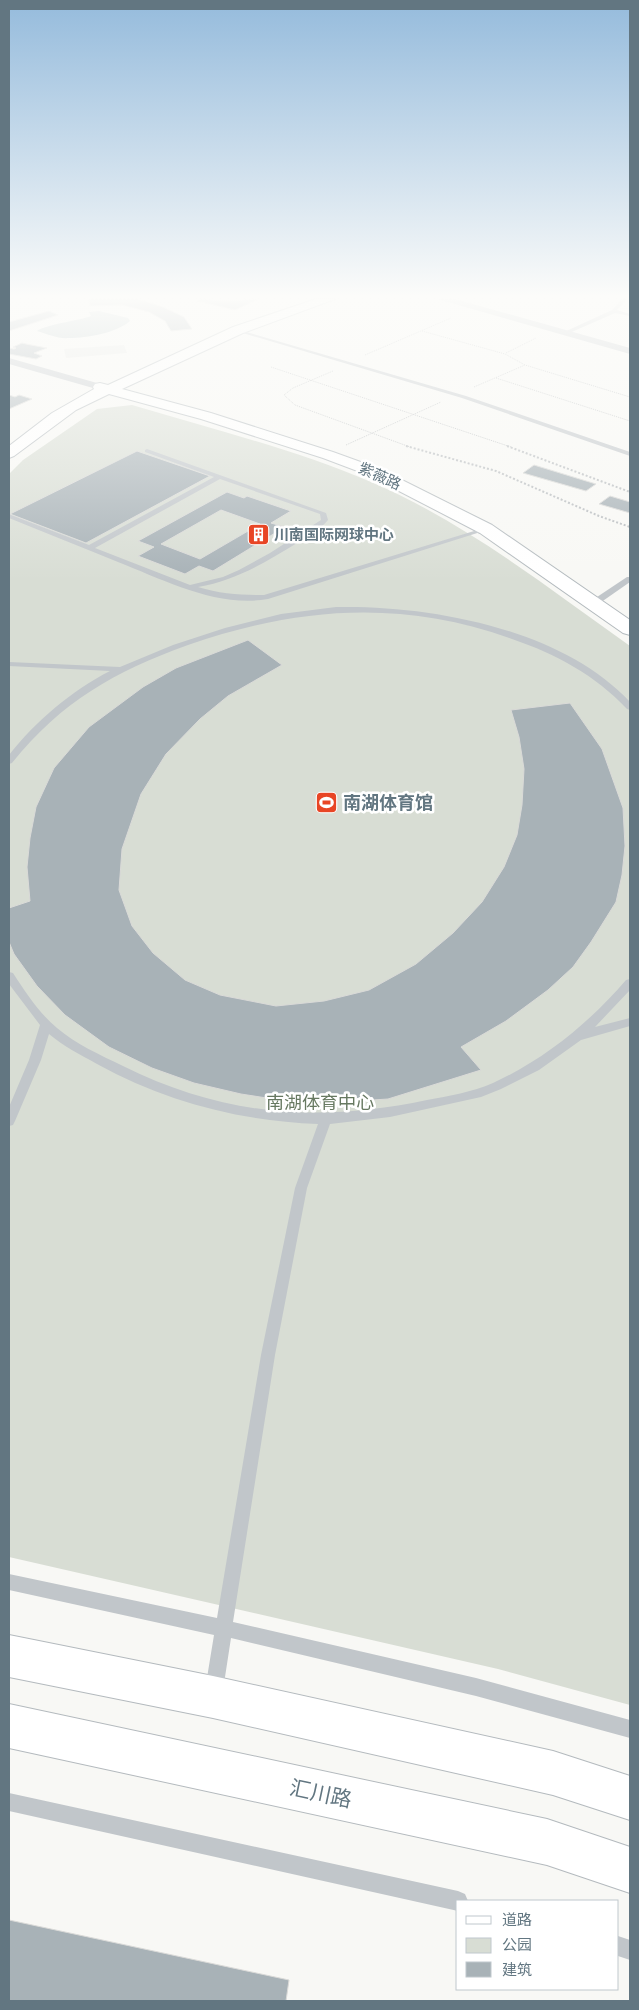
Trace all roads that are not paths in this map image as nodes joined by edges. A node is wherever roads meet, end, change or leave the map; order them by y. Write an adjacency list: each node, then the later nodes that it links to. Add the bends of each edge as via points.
1 (96, 393): 5 (main road)
2 (117, 393): 9 (main road, 紫薇路, via 206,416 328,454 374,472)
3 (450, 393): 6 (lane)
4 (147, 451): 7 (lane)
5 (9, 453)
6 (630, 454)
7 (220, 476): 10 (lane); 12 (lane, via 314,508 324,513 325,520 240,573 219,582)
8 (9, 516): 10 (lane)
9 (486, 529): 12 (lane, via 265,597 218,596); 13 (main road, 紫薇路)
10 (89, 548): 12 (lane)
11 (630, 579): 13 (lane)
12 (188, 587)
13 (594, 603): 14 (main road, 紫薇路)
14 (630, 629)
15 (9, 664): 16 (lane)
16 (121, 669): 17 (lane, via 210,635 287,616 362,609 400,611 473,624 550,650 589,670 617,691); 18 (lane, via 93,684 44,722)
17 (630, 707)
18 (9, 761)
19 (9, 976): 22 (lane)
20 (630, 983): 23 (lane)
21 (630, 1022): 23 (lane)
22 (46, 1023): 24 (lane, via 54,1032 87,1053 134,1079 171,1094 278,1117); 25 (lane, via 35,1060)
23 (577, 1036): 24 (lane, via 534,1068 496,1087 388,1114)
24 (326, 1118): 27 (lane, via 301,1188 268,1354)
25 (9, 1121)
26 (9, 1582): 27 (lane)
27 (224, 1628): 29 (lane); 31 (lane, via 532,1700)
28 (9, 1656): 29 (main road)
29 (213, 1697): 32 (main road, via 553,1773)
30 (9, 1726): 34 (main road, 汇川路, via 547,1842)
31 (630, 1730)
32 (630, 1798)
33 (9, 1802): 35 (lane)
34 (630, 1870)
35 (456, 1901)

